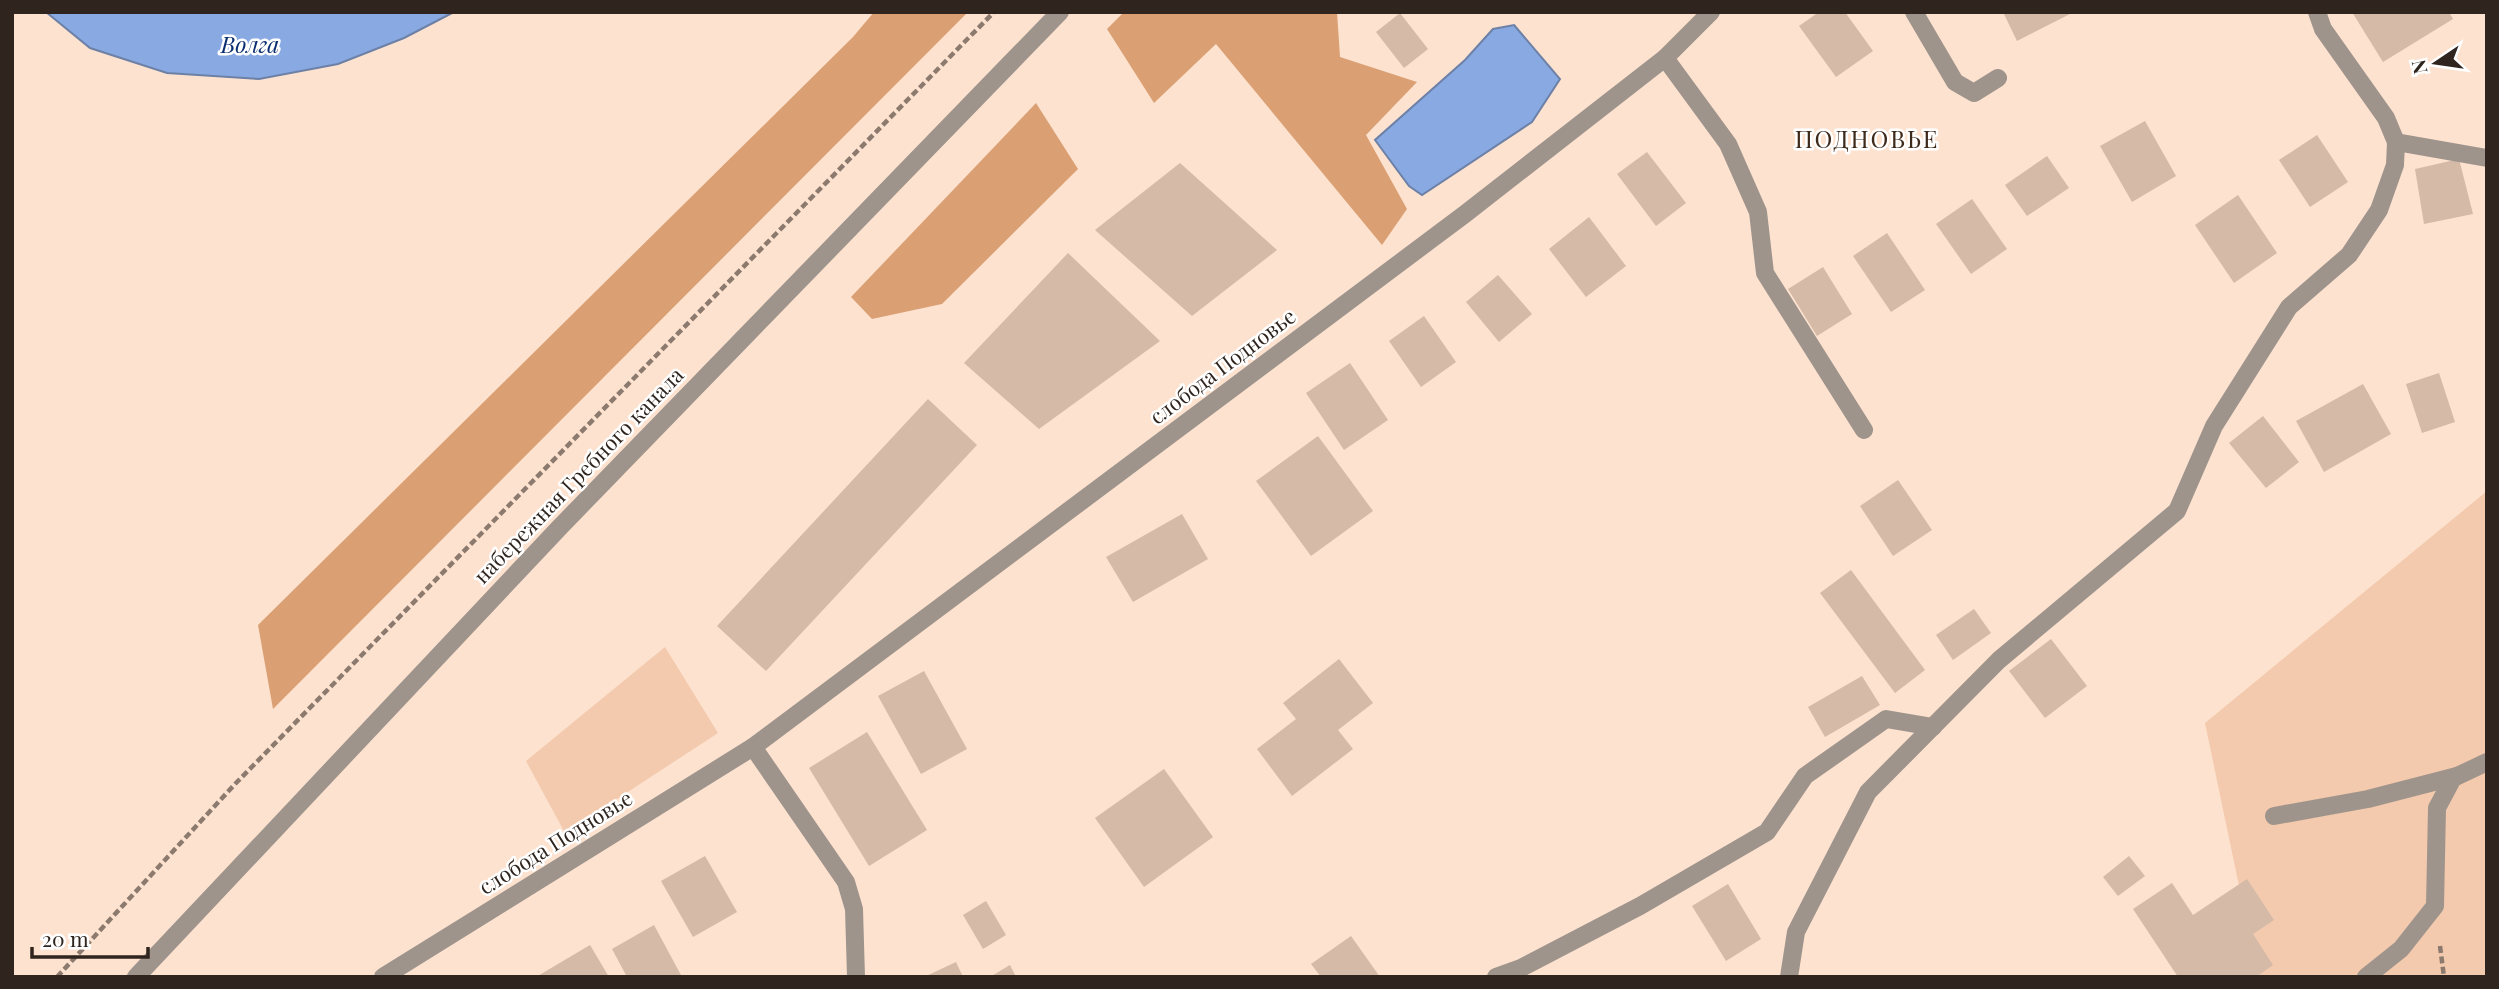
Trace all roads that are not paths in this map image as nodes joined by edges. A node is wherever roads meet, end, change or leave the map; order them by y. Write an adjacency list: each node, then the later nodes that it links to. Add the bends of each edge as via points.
1 (1060, 12): 15 (street, набережная Гребного канала, via 560,527)
2 (1711, 12): 5 (street, слобода Подновье)
3 (1914, 12): 6 (street, via 1955,82 1974,93)
4 (2317, 12): 7 (street, via 2323,29 2386,118)
5 (1665, 58): 9 (street, via 1728,144 1758,212 1765,273); 11 (street, слобода Подновье, via 1465,214)
6 (1998, 78)
7 (2396, 142): 8 (street); 10 (street, via 2395,165 2379,210 2349,255 2289,307 2214,426 2177,511 1999,660)
8 (2487, 158)
9 (1864, 430)
10 (1933, 727): 18 (street, via 1886,719 1805,776 1767,832 1640,906); 19 (street, via 1868,792 1796,932)
11 (753, 747): 16 (street, слобода Подновье); 17 (street, via 846,882 854,909)
12 (2487, 762): 13 (street)
13 (2458, 776): 14 (street); 20 (street, via 2437,808 2435,906 2401,949)
14 (2274, 816)
15 (136, 977)
16 (383, 977)
17 (856, 977)
18 (1496, 977)
19 (1789, 977)
20 (2366, 977)

